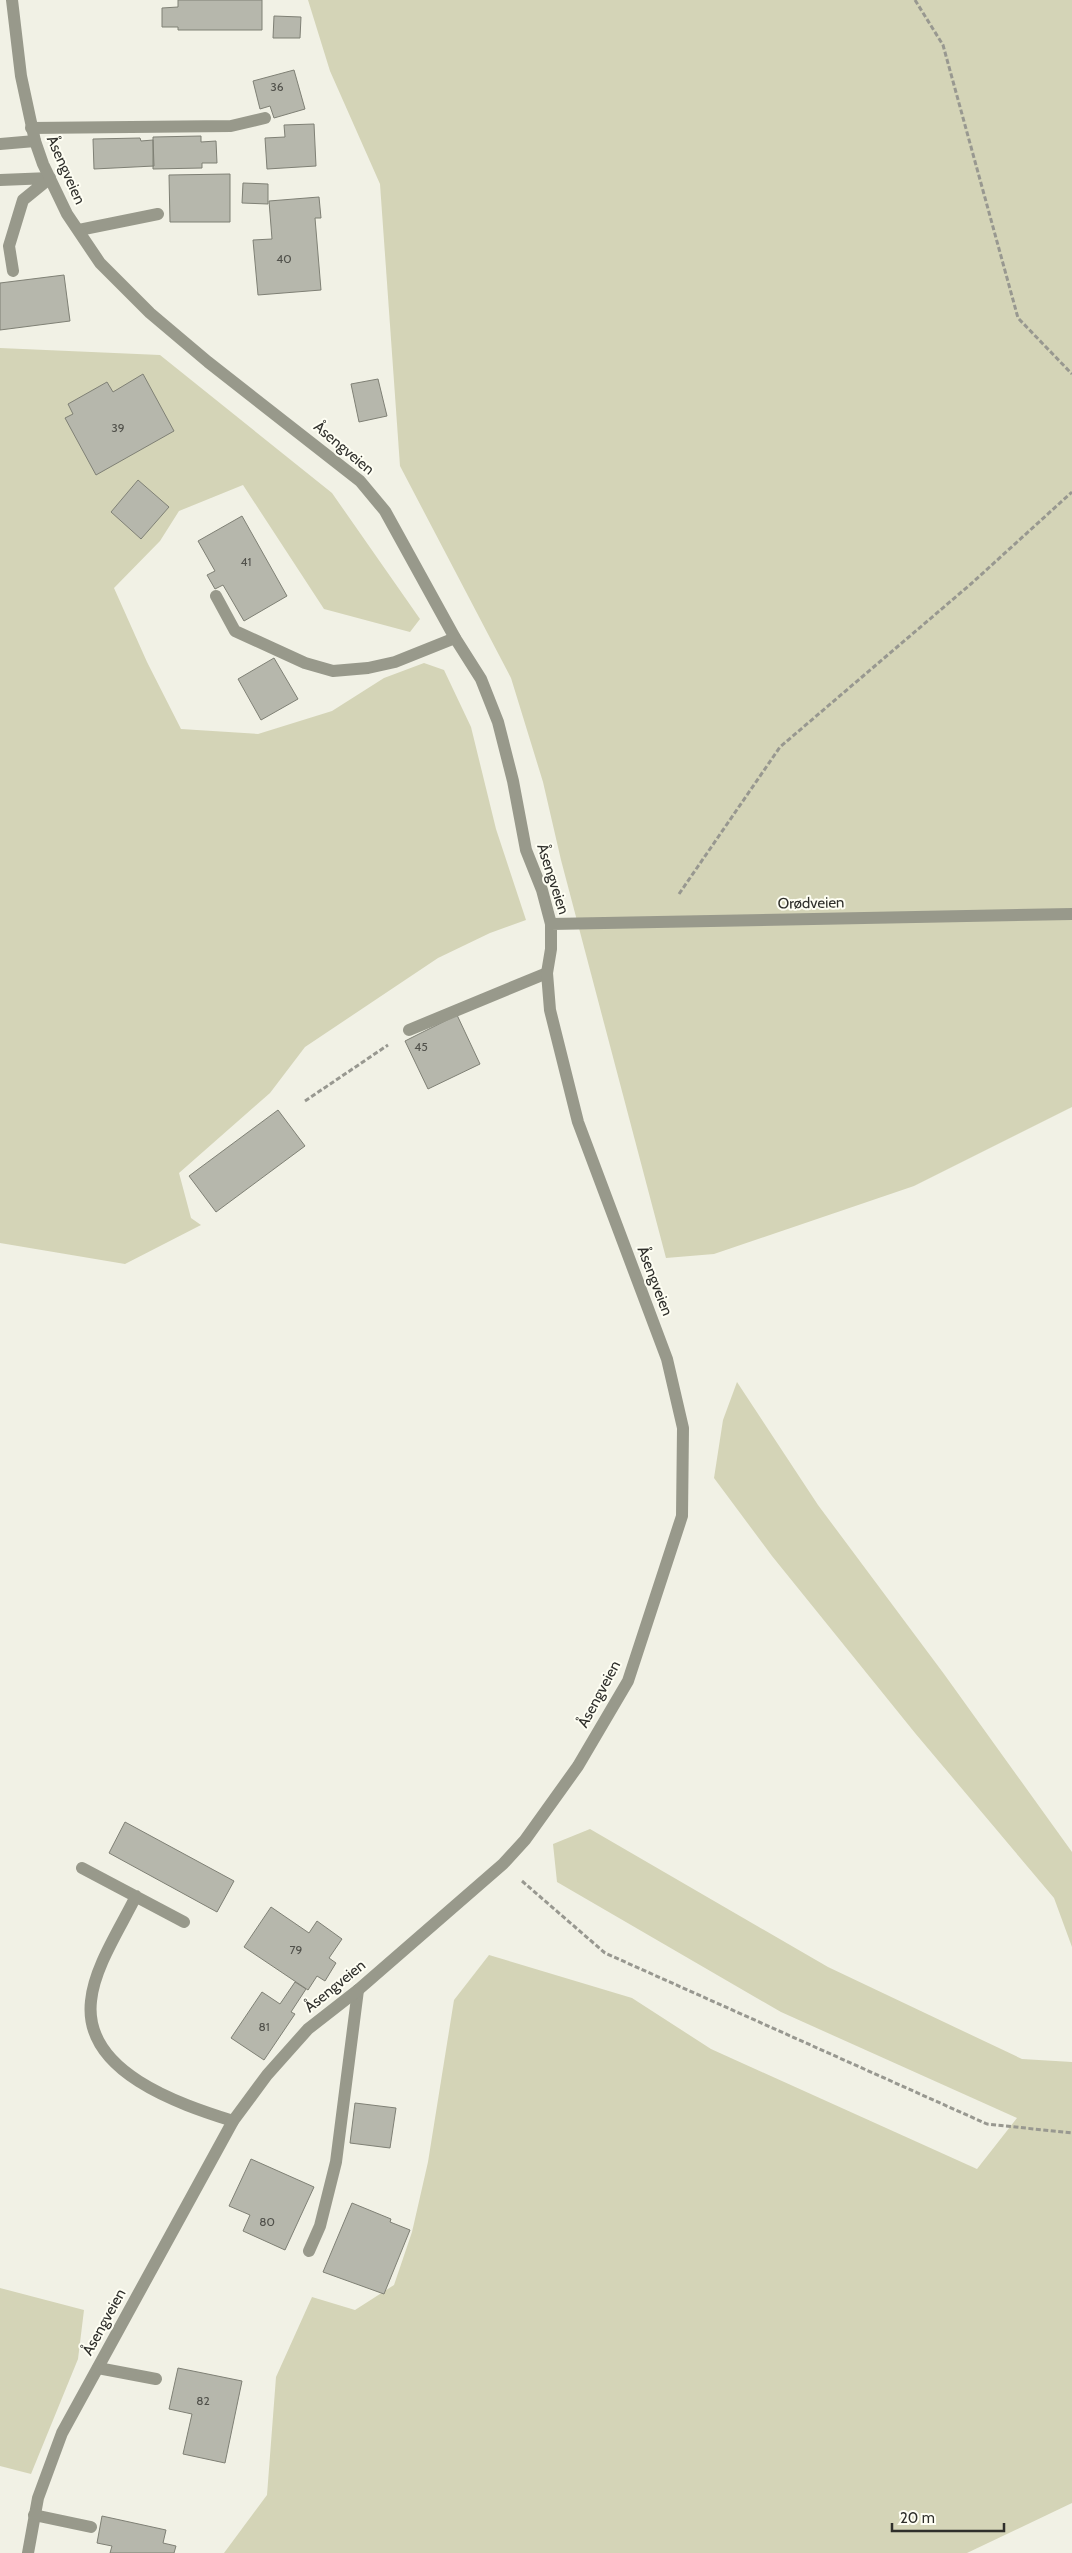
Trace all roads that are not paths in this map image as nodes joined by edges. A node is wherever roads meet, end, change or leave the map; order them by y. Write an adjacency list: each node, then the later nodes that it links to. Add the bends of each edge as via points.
1 (12, 0): 3 (street, Åsengveien)
2 (265, 118): 3 (street, via 231,126)
3 (31, 128): 4 (street, Åsengveien)
4 (35, 142): 5 (street); 6 (street, Åsengveien)
5 (0, 144)
6 (50, 178): 7 (street); 9 (street, Åsengveien, via 67,214); 10 (street, via 22,200 9,246)
7 (0, 180)
8 (158, 214): 9 (street)
9 (79, 230): 12 (street, Åsengveien, via 100,262 150,313 360,480 385,511)
10 (12, 271)
11 (216, 596): 12 (street, via 235,631 305,663 333,671 395,662)
12 (455, 638): 14 (street, Åsengveien, via 481,679 498,722 526,850)
13 (1072, 914): 14 (street, Orødveien)
14 (551, 924): 15 (street, Åsengveien)
15 (547, 973): 16 (street); 20 (street, Åsengveien, via 550,1010 578,1122 667,1359 684,1428 682,1516 628,1681 578,1766 526,1840 503,1864)
16 (409, 1030)
17 (82, 1868): 18 (street)
18 (136, 1896): 19 (street); 21 (street, via 98,1973 91,1999 90,2021 95,2035 103,2051 126,2072 191,2108)
19 (184, 1922)
20 (358, 1990): 21 (street, Åsengveien, via 308,2028); 22 (street, via 336,2162 320,2226)
21 (233, 2121): 23 (street, Åsengveien)
22 (309, 2251)
23 (98, 2368): 24 (street); 25 (street, Åsengveien, via 62,2433)
24 (156, 2379)
25 (34, 2515): 26 (street); 27 (street, Åsengveien)
26 (91, 2527)
27 (28, 2553)

